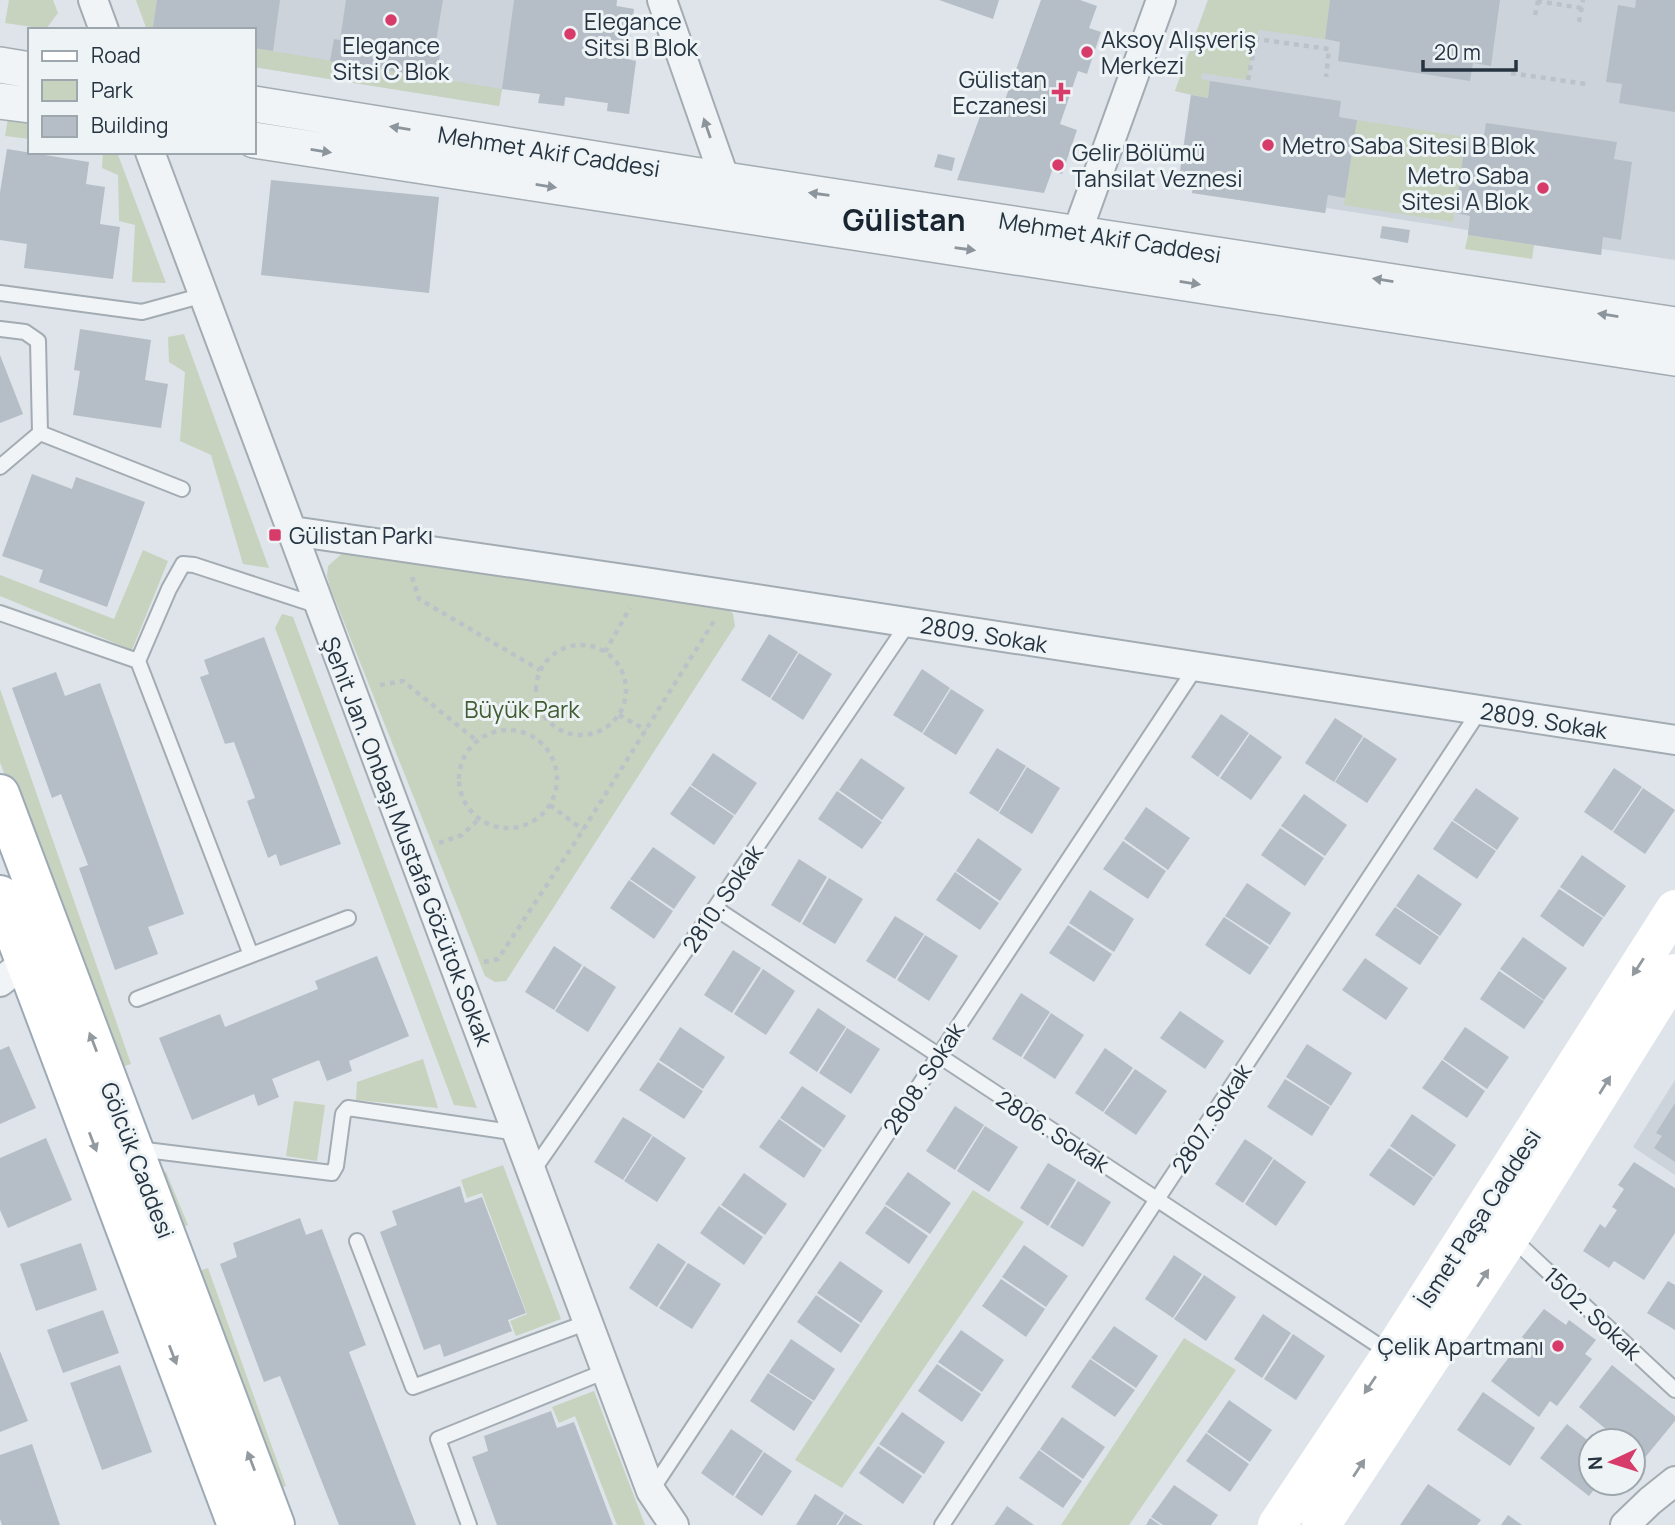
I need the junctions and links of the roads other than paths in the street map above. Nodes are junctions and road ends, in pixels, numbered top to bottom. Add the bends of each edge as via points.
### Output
1 (93, 0) edge
2 (662, 0) edge
3 (1161, 0) edge
4 (103, 28) edge
5 (0, 65) edge
6 (28, 70) edge
7 (0, 101) edge
8 (256, 104) edge
9 (28, 105) edge
10 (256, 140) edge
11 (151, 154) edge
12 (725, 180) junction
13 (737, 216) junction
14 (1071, 248) junction
15 (0, 293) edge
16 (204, 295) junction
17 (1675, 325) edge
18 (0, 329) edge
19 (1675, 358) edge
20 (40, 433) junction
21 (0, 467) edge
22 (182, 489) dead end
23 (292, 531) junction
24 (320, 607) junction
25 (0, 613) edge
26 (909, 622) junction
27 (138, 661) junction
28 (1196, 667) junction
29 (1480, 710) junction
30 (1675, 740) edge
31 (0, 794) edge
32 (0, 895) edge
33 (715, 908) junction
34 (1675, 909) edge
35 (348, 918) dead end
36 (251, 955) junction
37 (13, 972) edge
38 (1675, 973) edge
39 (137, 999) dead end
40 (938, 1055) junction
41 (518, 1133) junction
42 (134, 1149) junction
43 (532, 1172) junction
44 (1157, 1199) junction
45 (1511, 1236) junction
46 (357, 1241) dead end
47 (589, 1322) junction
48 (1391, 1354) junction
49 (606, 1371) junction
50 (1675, 1390) edge
51 (1675, 1481) edge
52 (651, 1491) junction
53 (237, 1525) edge
54 (275, 1525) edge
55 (468, 1525) edge
56 (674, 1525) edge
57 (942, 1525) edge
58 (1277, 1525) edge
59 (1321, 1525) edge
60 (1625, 1525) edge

1 - 4 street
12 -> 2 street
3 - 14 street
5 - 6 street
7 - 9 street
12 -> 8 street, Mehmet Akif Caddesi
10 -> 13 street, Mehmet Akif Caddesi
11 - 16 street, Şehit Jan. Onbaşı Mustafa Gözütok Sokak
12 - 13 street
14 -> 12 street, Mehmet Akif Caddesi
13 -> 14 street, Mehmet Akif Caddesi
17 -> 14 street, Mehmet Akif Caddesi
14 -> 19 street, Mehmet Akif Caddesi
15 - 16 lane via 142,312
16 - 23 street, Şehit Jan. Onbaşı Mustafa Gözütok Sokak
18 - 20 lane via 26,332 38,341
20 - 21 lane
20 - 22 lane
23 - 24 street, Şehit Jan. Onbaşı Mustafa Gözütok Sokak
23 - 26 street, 2809. Sokak
24 - 27 lane via 183,564
24 - 41 street, Şehit Jan. Onbaşı Mustafa Gözütok Sokak
25 - 27 lane
26 - 28 street, 2809. Sokak
26 - 33 lane, 2810. Sokak
27 - 36 lane
28 - 29 street, 2809. Sokak
28 - 40 lane, 2808. Sokak
29 - 30 street, 2809. Sokak
29 - 44 lane, 2807. Sokak
42 -> 31 main road, Gölcük Caddesi
32 - 37 main road, Gölcük Caddesi
33 - 40 lane, 2806. Sokak
33 - 43 lane, 2810. Sokak
34 -> 48 main road, İsmet Paşa Caddesi
35 - 36 lane
36 - 39 lane
37 -> 53 main road, Gölcük Caddesi
45 -> 38 main road, İsmet Paşa Caddesi
40 - 44 lane, 2806. Sokak
40 - 52 lane, 2808. Sokak
41 - 42 lane via 348,1108 332,1173
41 - 43 street, Şehit Jan. Onbaşı Mustafa Gözütok Sokak
54 -> 42 main road, Gölcük Caddesi
43 - 47 street, Şehit Jan. Onbaşı Mustafa Gözütok Sokak
44 - 48 lane, 2806. Sokak
44 - 57 lane, 2807. Sokak
45 - 50 lane, 1502. Sokak
59 -> 45 main road, İsmet Paşa Caddesi
46 - 47 lane via 413,1387
47 - 49 street, Şehit Jan. Onbaşı Mustafa Gözütok Sokak
48 -> 58 main road, İsmet Paşa Caddesi
49 - 52 street, Şehit Jan. Onbaşı Mustafa Gözütok Sokak
49 - 55 lane via 438,1439
51 - 60 street
52 - 56 street, Şehit Jan. Onbaşı Mustafa Gözütok Sokak

